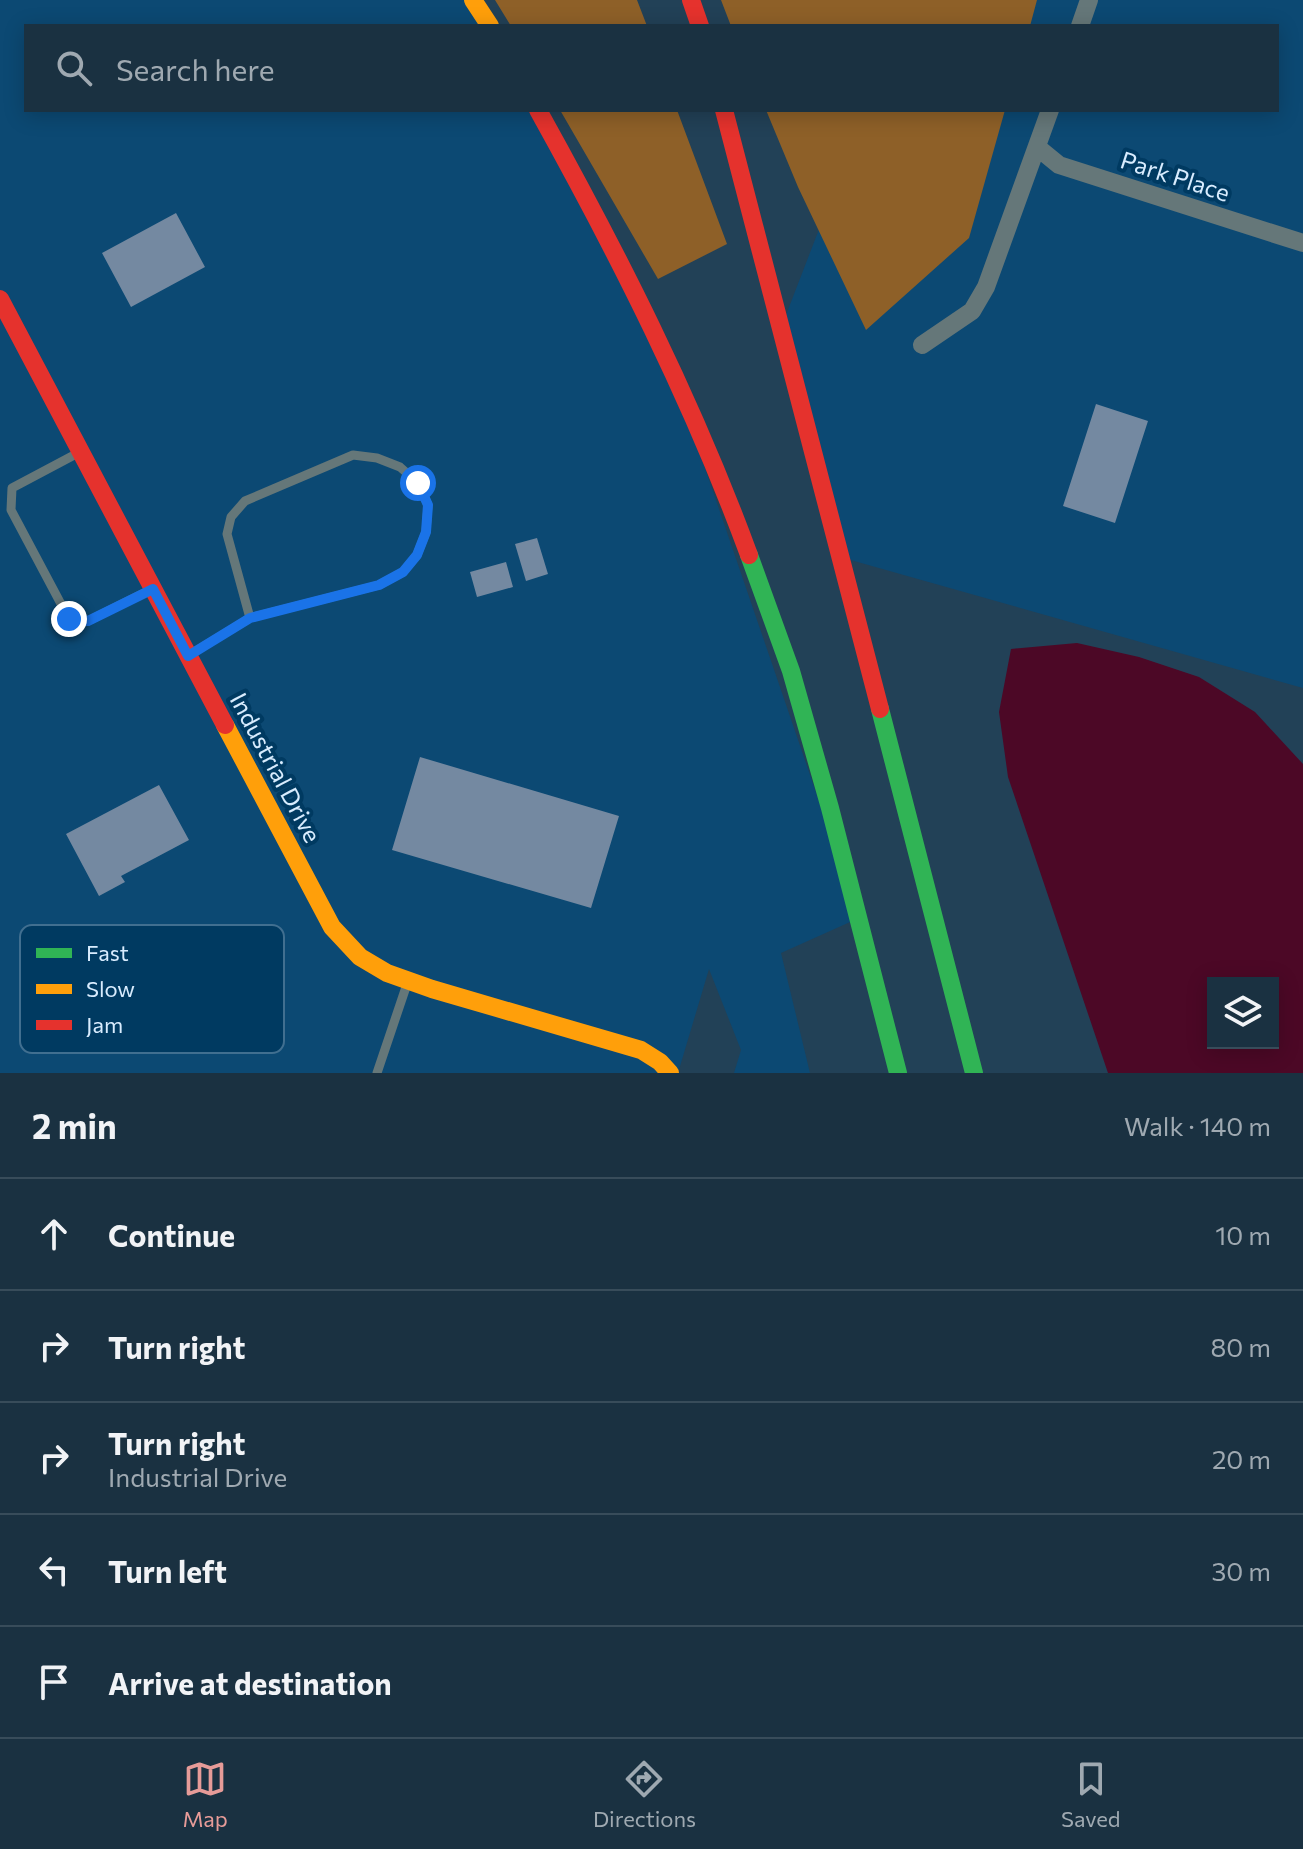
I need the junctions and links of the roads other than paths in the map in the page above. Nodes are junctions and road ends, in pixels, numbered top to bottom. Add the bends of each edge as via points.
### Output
1 (473, 0) edge
2 (691, 0) edge
3 (1089, 0) edge
4 (489, 24) edge
5 (699, 24) edge
6 (1081, 24) edge
7 (539, 112) edge
8 (725, 112) edge
9 (1049, 112) edge
10 (1037, 147) junction
11 (1303, 243) edge
12 (0, 299) edge
13 (922, 345) dead end
14 (81, 452) junction
15 (153, 589) junction
16 (250, 618) junction
17 (188, 656) junction
18 (408, 980) junction
19 (377, 1073) edge
20 (670, 1073) edge
21 (898, 1073) edge
22 (974, 1073) edge

1 - 4 main road
2 - 5 main road
3 - 6 street
7 - 21 main road via 667,357 734,515 795,687
8 - 22 main road
9 - 10 street
10 - 11 street, Park Place via 1059,165
10 - 13 street via 986,287 972,311
12 - 14 main road, Industrial Drive
14 - 15 main road, Industrial Drive
14 - 15 lane via 12,488 11,510 25,537 69,619 88,621
15 - 17 main road, Industrial Drive
16 - 16 lane via 379,585 403,572 426,532 428,505 418,483 400,467 353,455 245,501 231,517 227,534
16 - 17 lane
17 - 18 main road, Industrial Drive via 332,927 360,957
18 - 19 lane
18 - 20 main road, Industrial Drive via 641,1050

